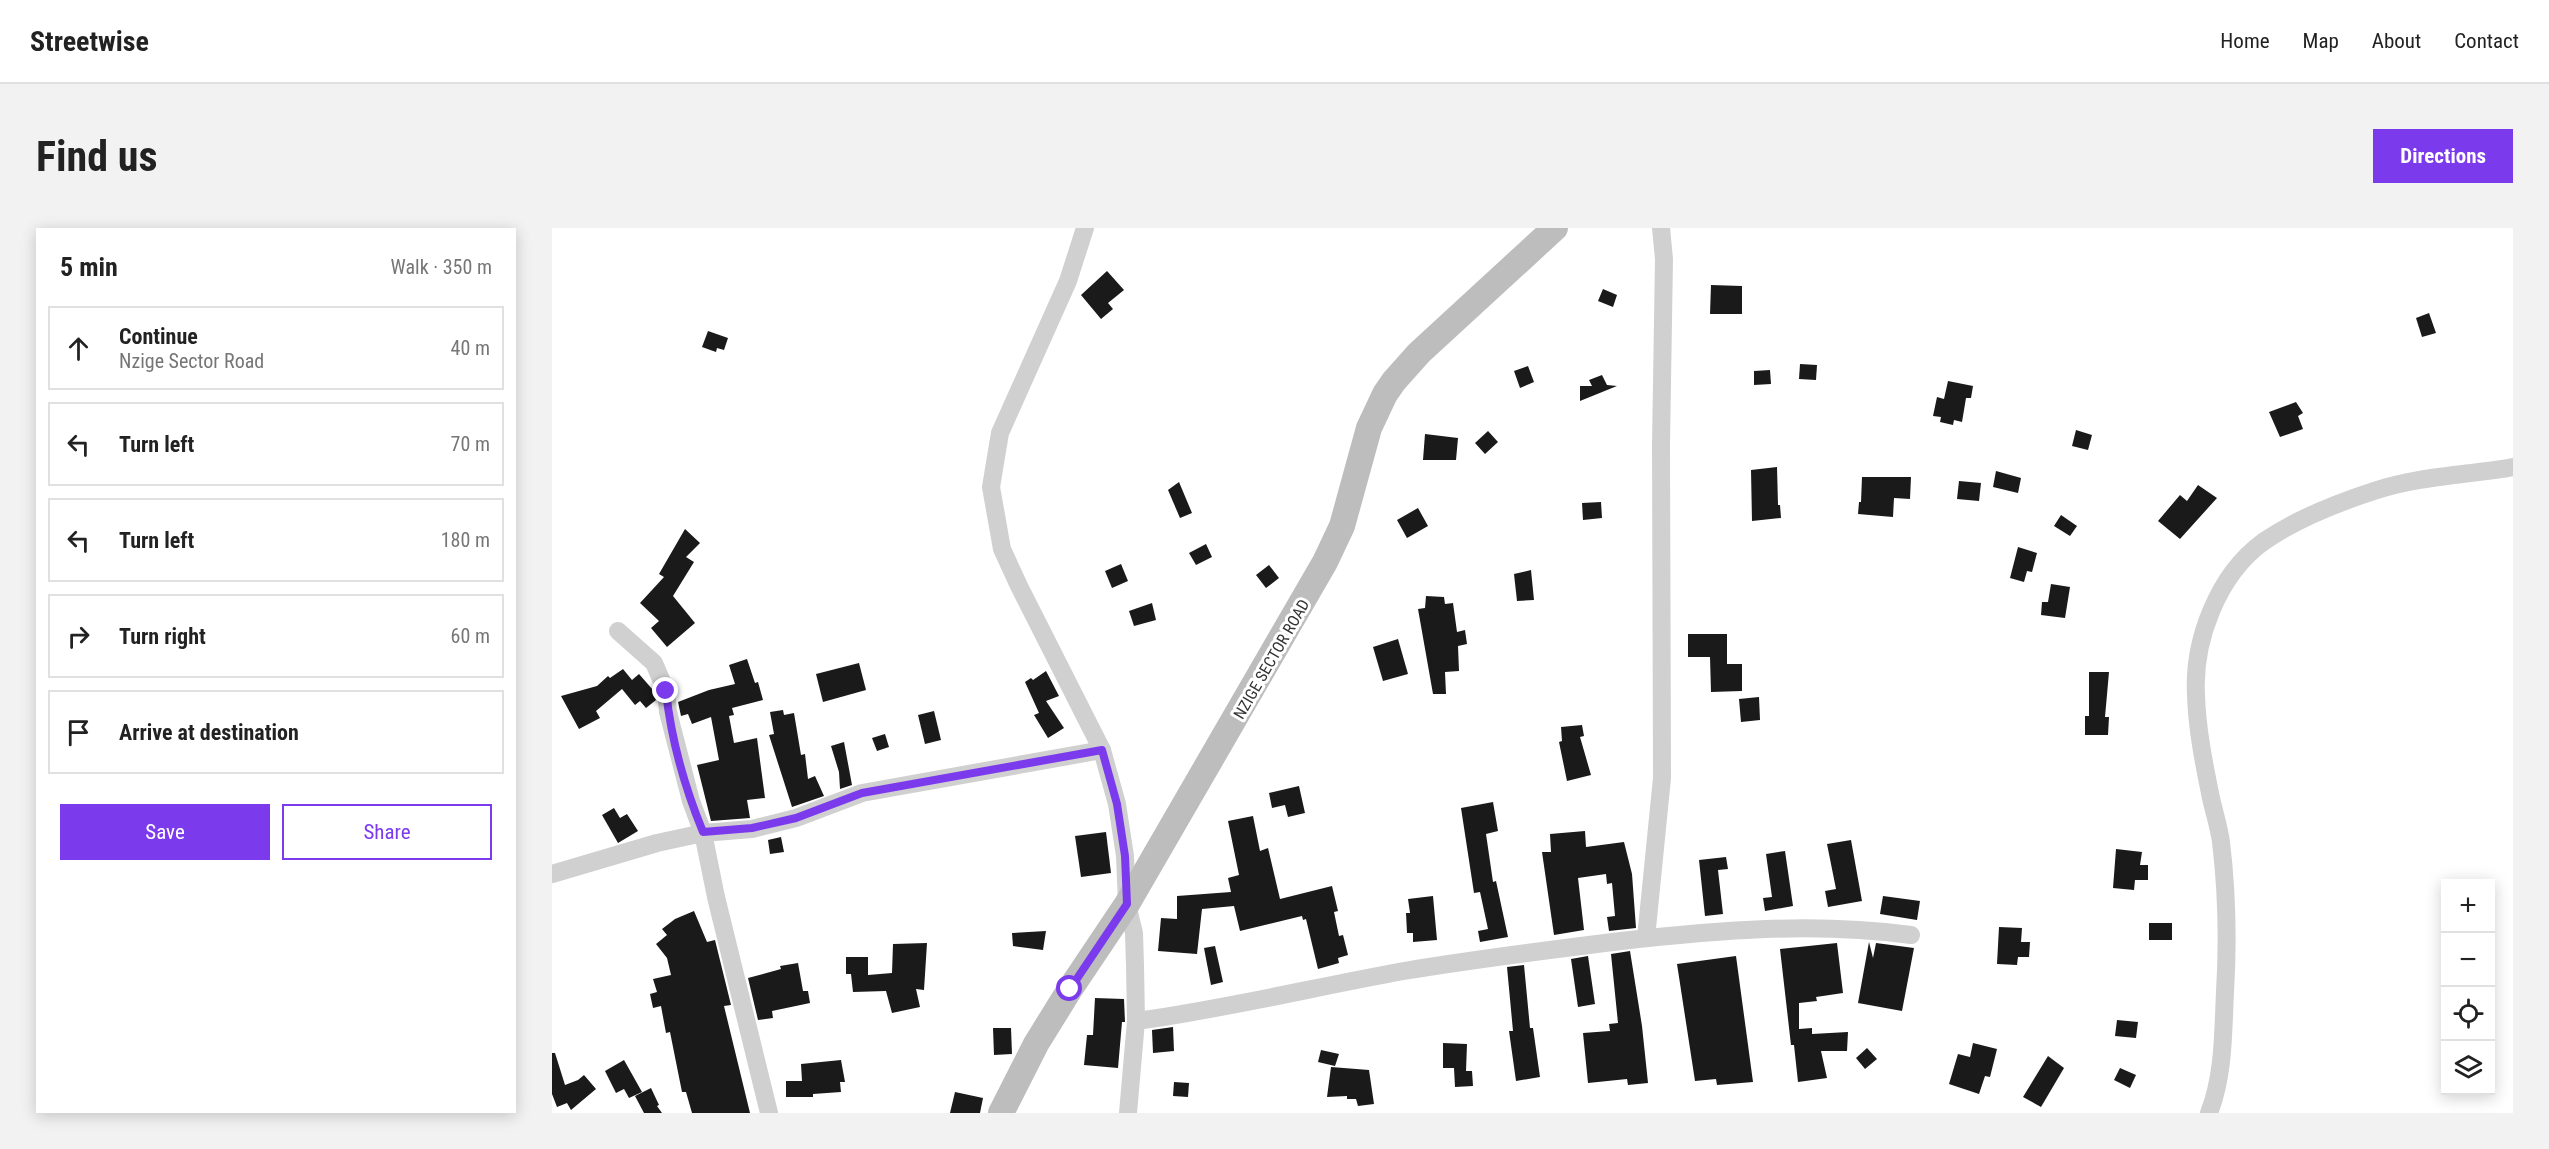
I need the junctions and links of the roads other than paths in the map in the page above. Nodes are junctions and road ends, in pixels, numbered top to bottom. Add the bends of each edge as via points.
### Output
1 (1085, 228) edge
2 (1556, 228) edge
3 (1661, 228) edge
4 (2513, 467) edge
5 (618, 631) dead end
6 (1102, 750) junction
7 (703, 832) junction
8 (552, 874) edge
9 (1127, 904) junction
10 (1911, 935) dead end
11 (1646, 938) junction
12 (1136, 1021) junction
13 (769, 1113) edge
14 (1001, 1113) edge
15 (1128, 1113) edge
16 (2209, 1113) edge

1 - 6 street via 1068,281 1000,433 991,487 998,535 1010,568
2 - 9 main road, NZIGE SECTOR ROAD via 1419,353 1385,394 1369,428 1342,526 1325,562
3 - 11 street via 1662,778
4 - 16 street via 2376,490 2294,524 2262,543 2234,572 2213,606 2204,629 2196,684 2205,765 2221,840 2227,931 2220,1072
5 - 7 street via 660,672 691,801
6 - 7 street via 862,793 796,818 752,828
6 - 9 street via 1117,804
7 - 8 street
7 - 13 street
9 - 12 street via 1134,933
9 - 14 main road, NZIGE SECTOR ROAD via 1042,1035
10 - 11 street via 1818,927
11 - 12 street via 1467,961
12 - 15 street

